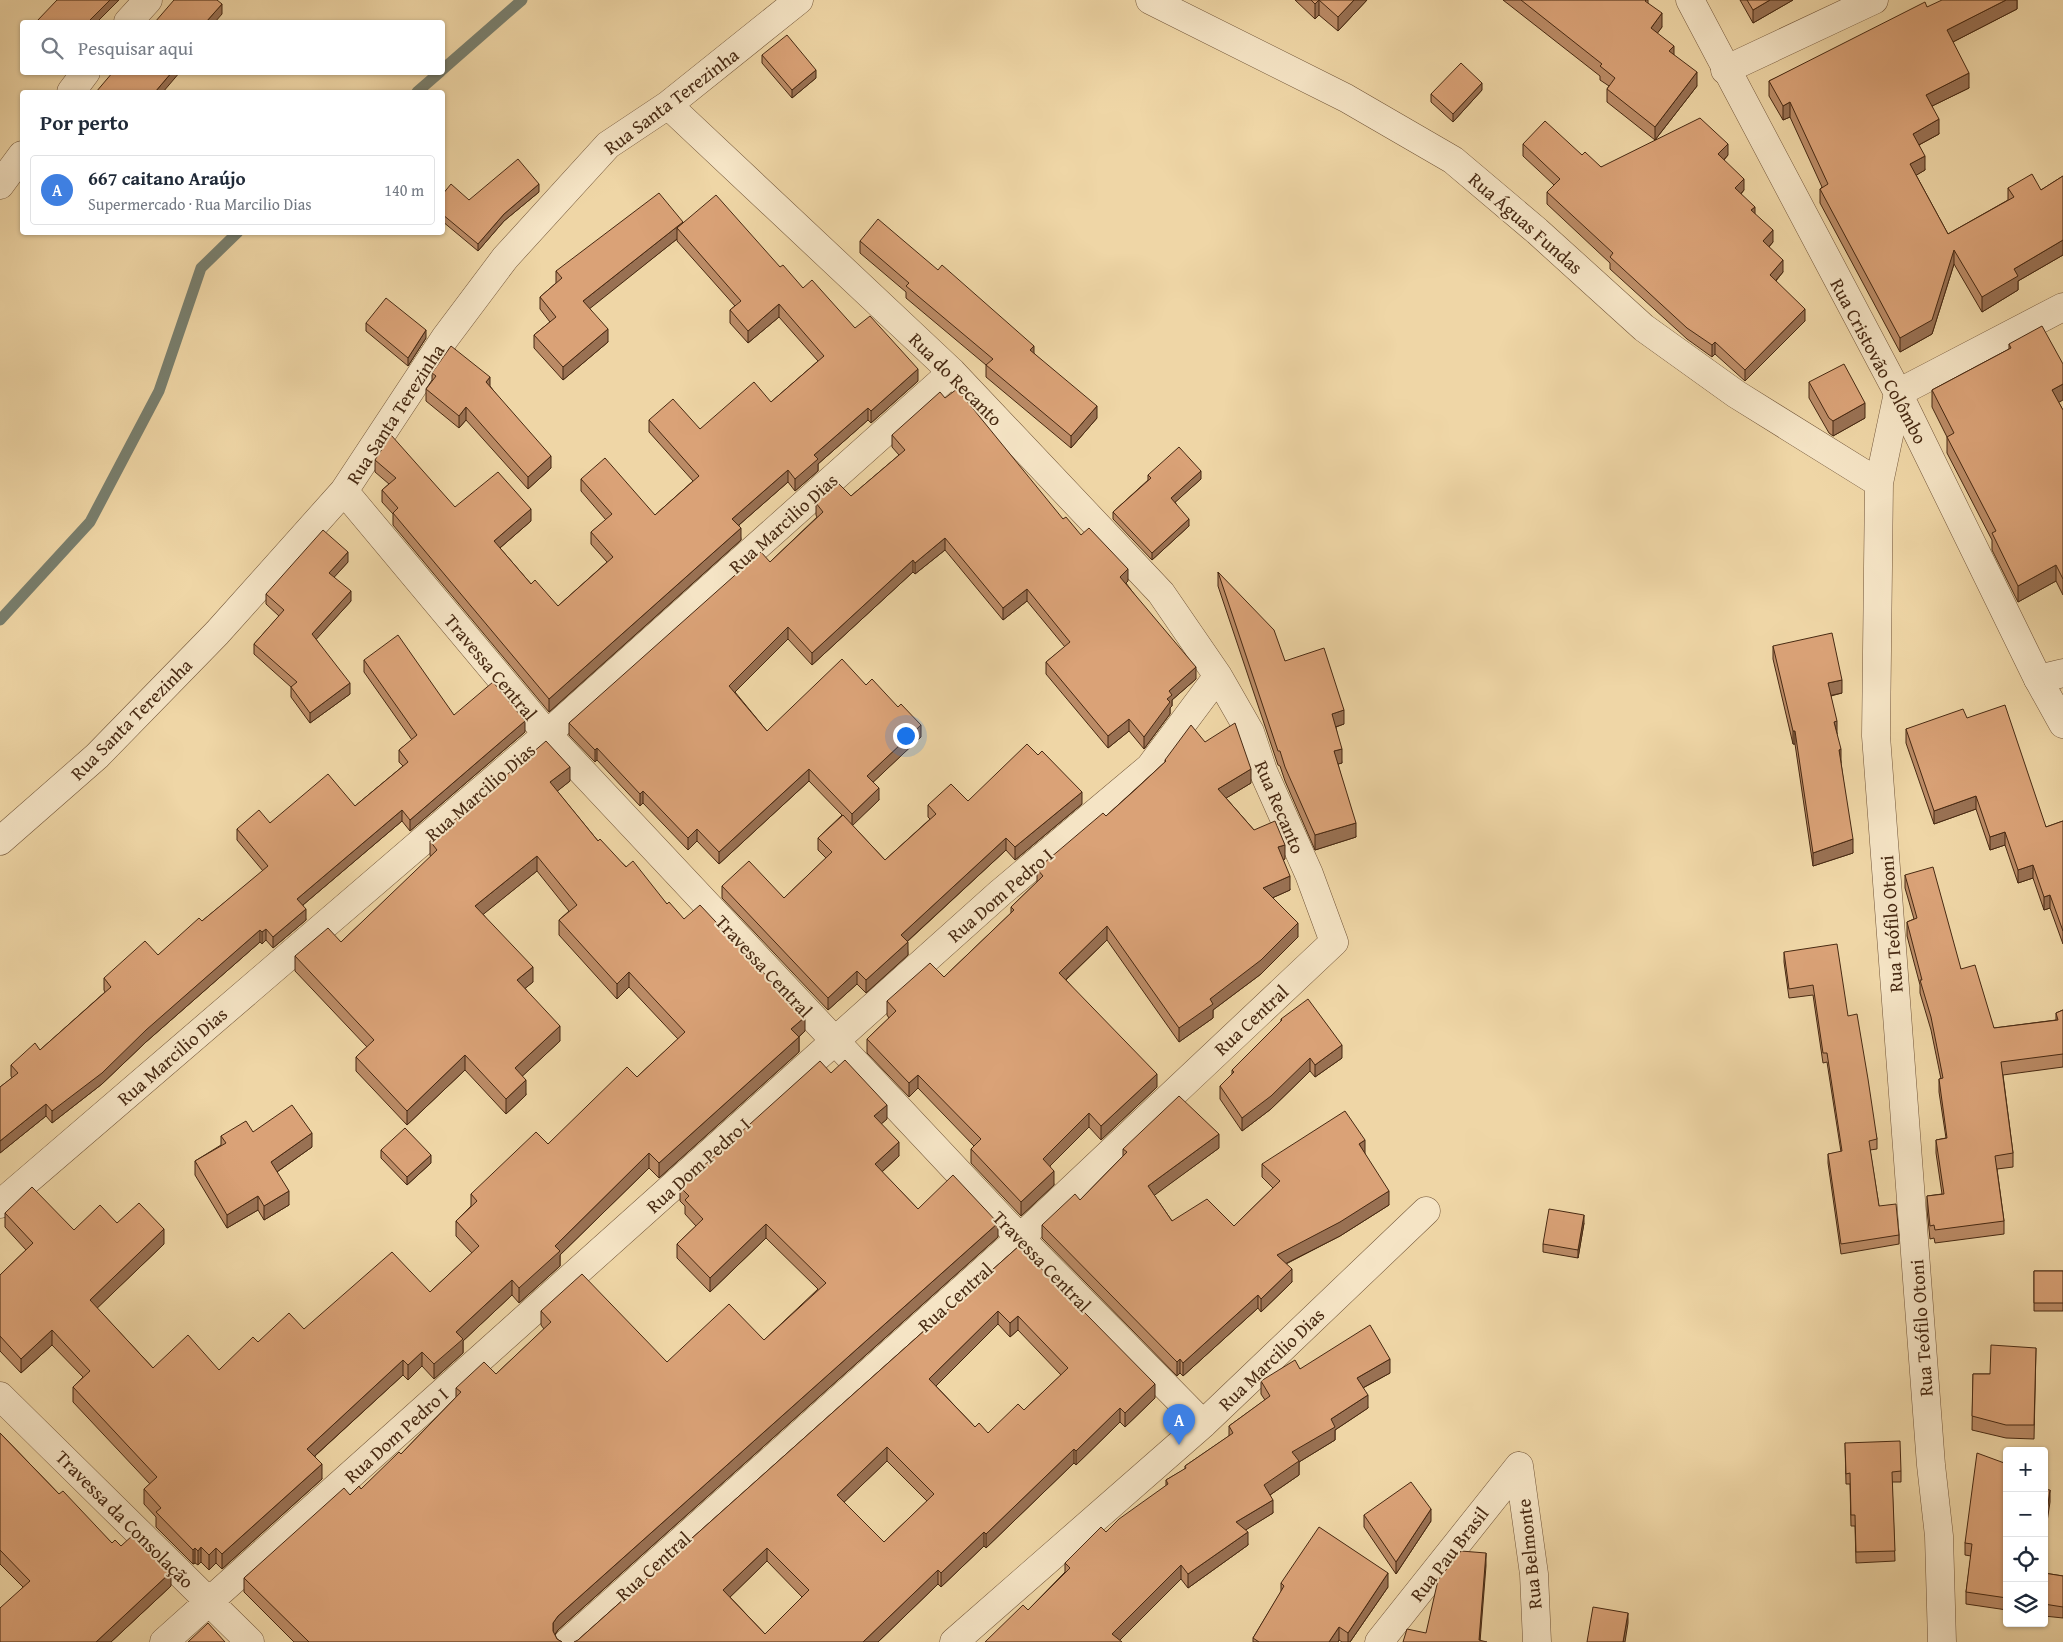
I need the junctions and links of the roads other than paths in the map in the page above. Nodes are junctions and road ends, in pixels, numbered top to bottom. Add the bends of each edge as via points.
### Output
1 (148, 0) edge
2 (800, 0) edge
3 (1150, 0) edge
4 (1690, 0) edge
5 (1874, 0) edge
6 (130, 20) edge
7 (1725, 70) junction
8 (84, 75) edge
9 (72, 90) edge
10 (668, 105) junction
11 (20, 158) edge
12 (0, 185) edge
13 (2063, 307) edge
14 (952, 372) junction
15 (1898, 394) junction
16 (1879, 483) junction
17 (344, 491) junction
18 (1218, 676) junction
19 (2050, 676) edge
20 (2063, 724) edge
21 (547, 734) junction
22 (0, 841) edge
23 (1334, 942) joint
24 (835, 1042) junction
25 (0, 1204) edge
26 (1426, 1211) dead end
27 (1020, 1238) junction
28 (0, 1396) edge
29 (1203, 1424) junction
30 (1519, 1466) joint
31 (209, 1603) junction
32 (164, 1642) edge
33 (250, 1642) edge
34 (568, 1642) edge
35 (954, 1642) edge
36 (1380, 1642) edge
37 (1537, 1642) edge
38 (1942, 1642) edge

1 - 6 street
2 - 10 street, Rua Santa Terezinha
3 - 16 street, Rua Águas Fundas via 1346,98 1453,160 1644,328 1736,394
4 - 7 street, Rua Cristovão Colômbo
5 - 7 street
7 - 15 street, Rua Cristovão Colômbo
8 - 9 street
10 - 14 street, Rua do Recanto
10 - 17 street, Rua Santa Terezinha via 608,145 505,258 445,338
11 - 12 street
13 - 15 street
14 - 18 street, Rua do Recanto via 1161,593
14 - 21 street, Rua Marcilio Dias
15 - 16 street, Rua Teófilo Otoni
15 - 19 street, Rua Cristovão Colômbo
16 - 38 street, Rua Teófilo Otoni via 1876,736 1939,1536
17 - 21 street, Travessa Central
17 - 22 street, Rua Santa Terezinha via 217,633 97,756
18 - 23 street, Rua Recanto via 1250,732 1262,771 1309,874
18 - 24 street, Rua Dom Pedro I via 1150,767 1000,893
19 - 20 street, Rua Cristovão Colômbo
21 - 24 street, Travessa Central
21 - 25 street, Rua Marcilio Dias
23 - 27 street, Rua Central
24 - 27 street, Travessa Central
24 - 31 street, Rua Dom Pedro I
26 - 29 street, Rua Marcilio Dias
27 - 29 street, Travessa Central
27 - 34 street, Rua Central
28 - 31 street, Travessa da Consolação
29 - 35 street, Rua Marcilio Dias
30 - 36 street, Rua Pau Brasil
30 - 37 street, Rua Belmonte via 1534,1574
31 - 32 street, Rua Dom Pedro I
31 - 33 street, Travessa da Consolação

